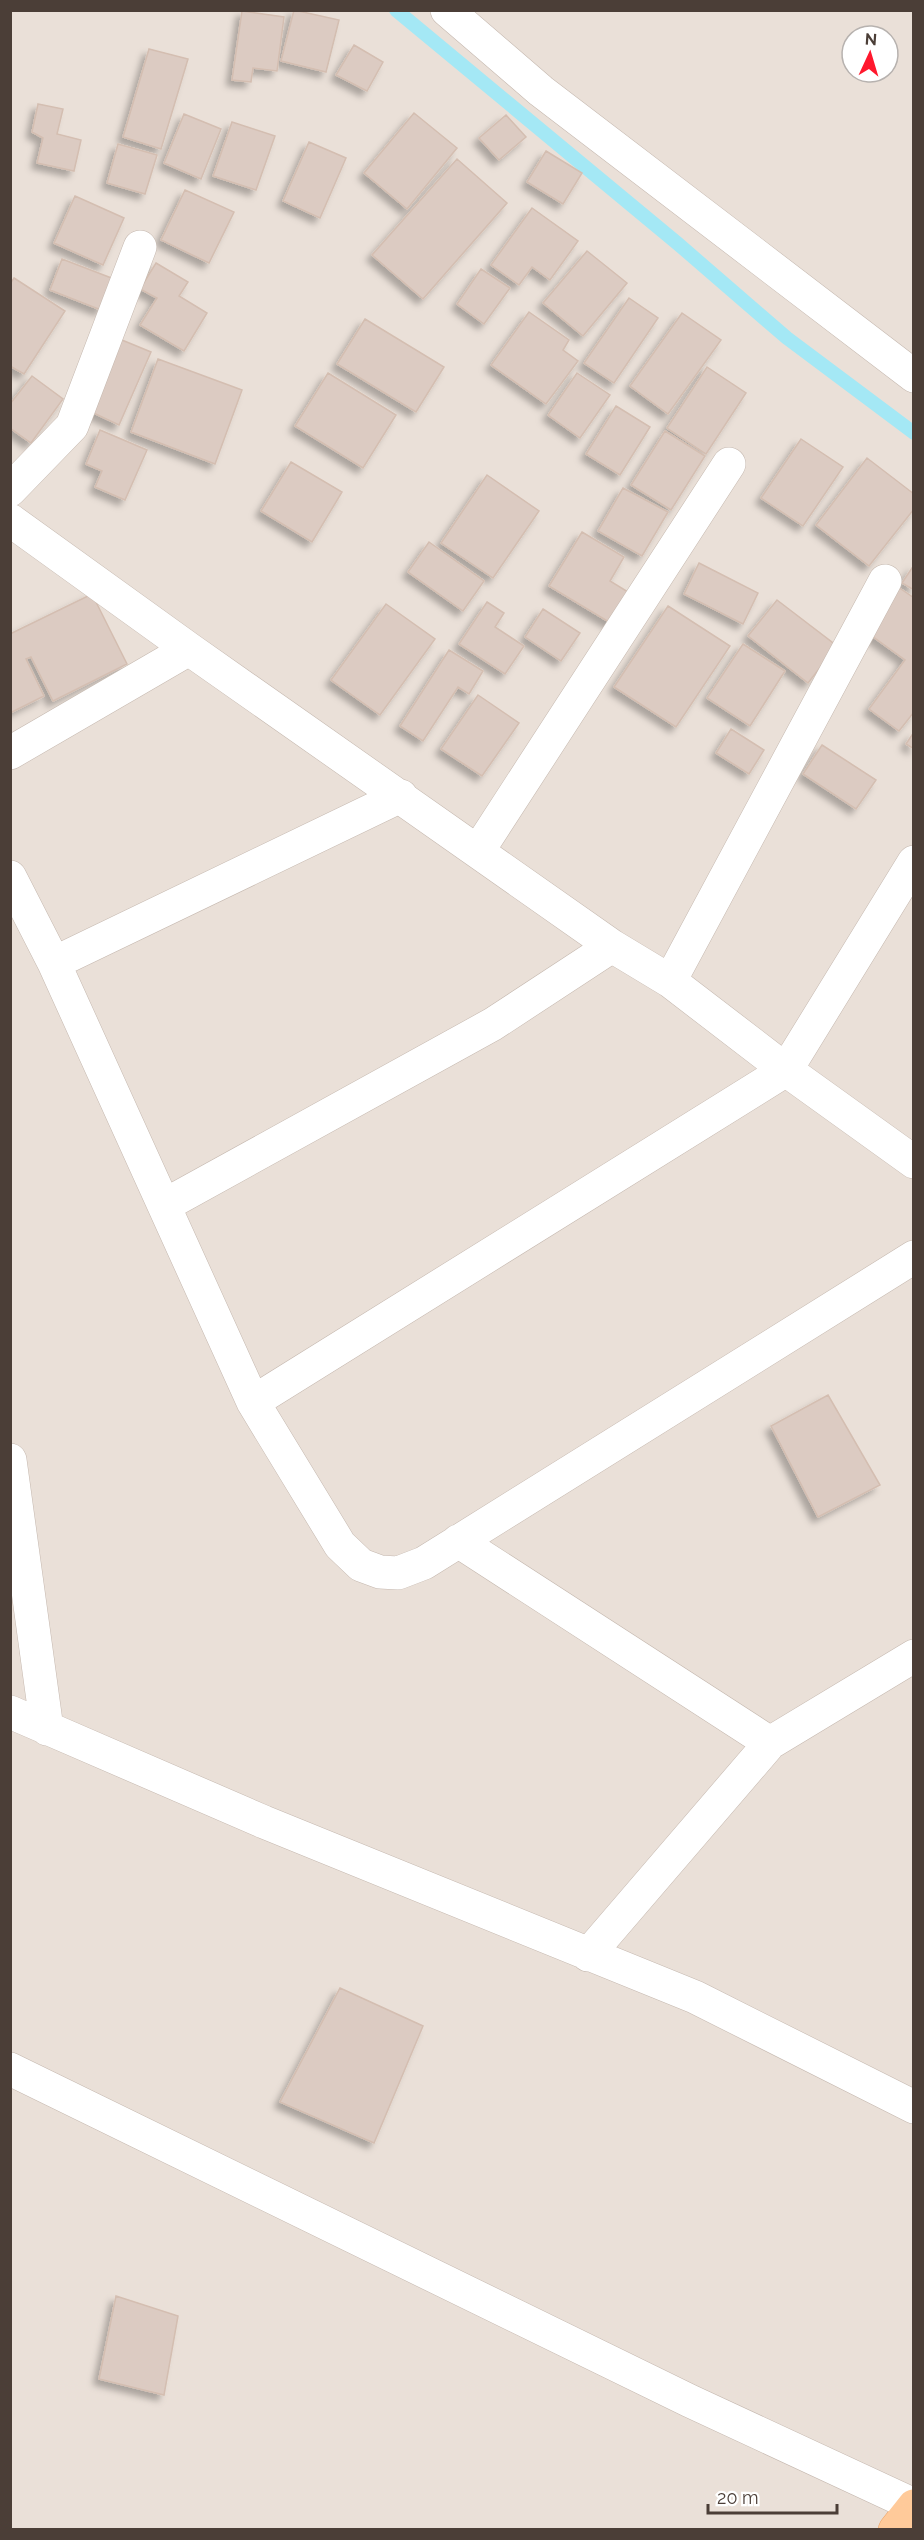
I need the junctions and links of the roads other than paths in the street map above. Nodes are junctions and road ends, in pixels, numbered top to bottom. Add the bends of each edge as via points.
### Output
1 (447, 10) edge
2 (140, 246) dead end
3 (914, 376) edge
4 (729, 464) dead end
5 (10, 490) edge
6 (10, 520) edge
7 (885, 581) dead end
8 (189, 649) junction
9 (10, 753) edge
10 (401, 796) junction
11 (478, 851) junction
12 (914, 862) edge
13 (10, 877) edge
14 (612, 946) junction
15 (54, 963) junction
16 (670, 981) junction
17 (786, 1070) junction
18 (914, 1162) edge
19 (165, 1205) junction
20 (914, 1257) edge
21 (253, 1402) junction
22 (10, 1460) edge
23 (458, 1541) junction
24 (914, 1656) edge
25 (10, 1712) edge
26 (47, 1729) junction
27 (770, 1743) junction
28 (588, 1955) junction
29 (10, 2069) edge
30 (914, 2107) edge
31 (914, 2505) edge
32 (895, 2529) edge

1 - 3 street via 541,91
2 - 5 street via 72,426
4 - 11 street
6 - 8 street
7 - 16 street
8 - 9 street
8 - 10 street
10 - 11 street
10 - 15 street
11 - 14 street
12 - 17 street
13 - 15 street
14 - 16 street
14 - 19 street via 493,1024
15 - 19 street
16 - 17 street
17 - 18 street
17 - 21 street
19 - 21 street
20 - 23 street
21 - 23 street via 340,1545 361,1565 398,1573 424,1563
22 - 26 street
23 - 27 street
24 - 27 street
25 - 26 street
26 - 28 street
27 - 28 street
28 - 30 street via 695,1997
29 - 31 street via 690,2401
31 - 32 main road

